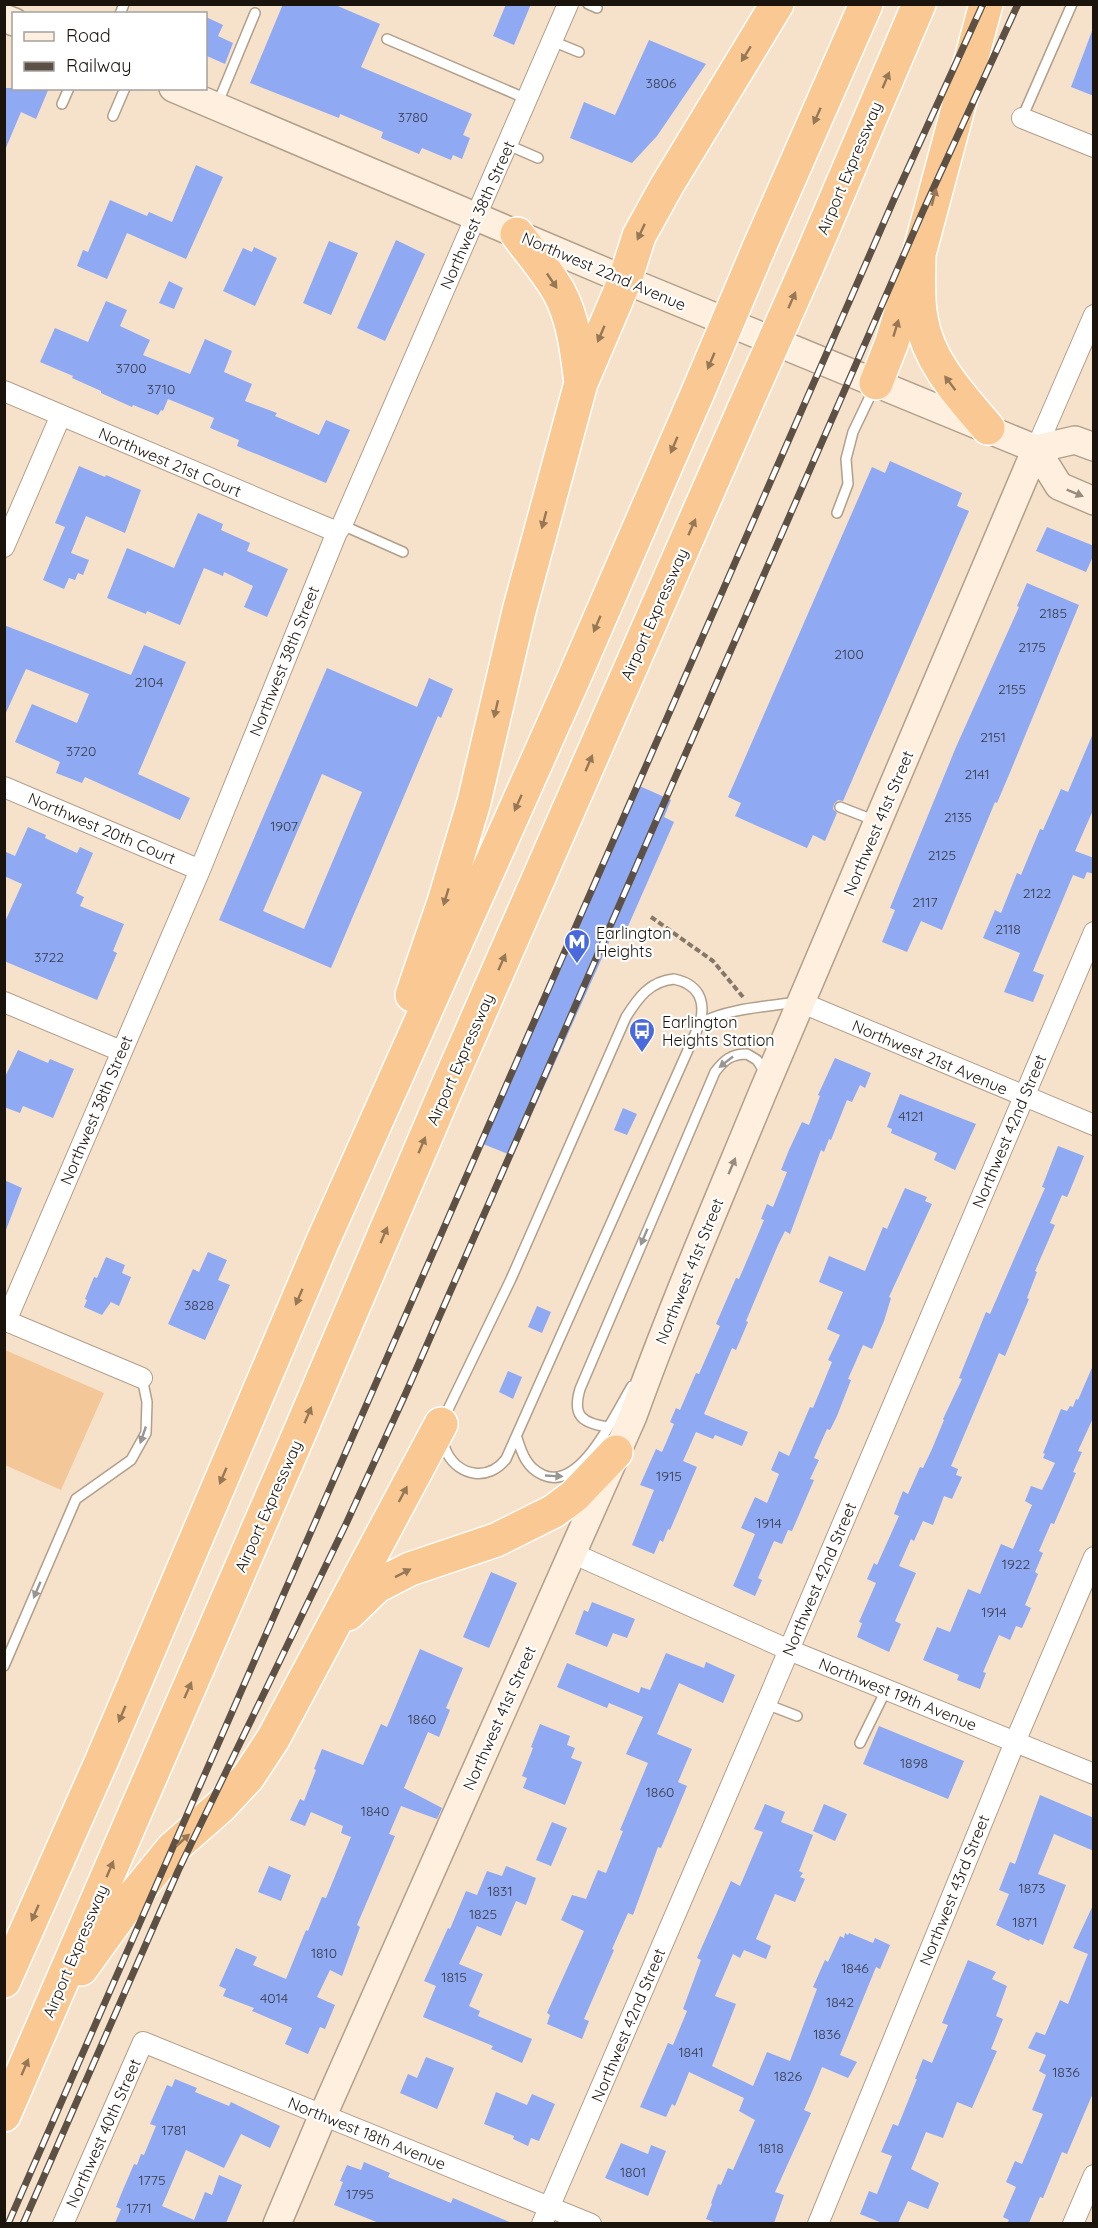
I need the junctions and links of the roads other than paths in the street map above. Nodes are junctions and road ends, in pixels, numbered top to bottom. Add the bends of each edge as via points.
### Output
1 (568, 4) edge
2 (777, 4) edge
3 (866, 4) edge
4 (919, 4) edge
5 (986, 4) edge
6 (1072, 4) edge
7 (255, 13) dead end
8 (387, 39) dead end
9 (552, 41) junction
10 (579, 52) dead end
11 (68, 90) edge
12 (124, 90) edge
13 (178, 90) edge
14 (527, 99) junction
15 (62, 104) dead end
16 (216, 106) junction
17 (113, 116) dead end
18 (1022, 118) joint
19 (508, 145) junction
20 (1094, 147) edge
21 (538, 158) dead end
22 (476, 216) junction
23 (517, 234) junction
24 (919, 254) junction
25 (624, 280) junction
26 (1094, 315) edge
27 (581, 383) junction
28 (876, 383) junction
29 (4, 391) edge
30 (61, 416) junction
31 (988, 428) junction
32 (1094, 447) edge
33 (1036, 449) junction
34 (1094, 501) edge
35 (837, 513) dead end
36 (339, 528) junction
37 (4, 547) edge
38 (403, 552) dead end
39 (4, 787) edge
40 (840, 807) dead end
41 (878, 822) junction
42 (200, 870) junction
43 (1094, 933) edge
44 (4, 1002) edge
45 (800, 1002) junction
46 (700, 1023) junction
47 (121, 1051) junction
48 (768, 1080) junction
49 (1024, 1096) junction
50 (1094, 1125) edge
51 (322, 1243) junction
52 (5, 1321) edge
53 (142, 1378) joint
54 (441, 1424) junction
55 (517, 1438) junction
56 (612, 1439) junction
57 (572, 1553) junction
58 (1094, 1557) edge
59 (789, 1650) junction
60 (316, 1656) junction
61 (4, 1666) edge
62 (886, 1690) junction
63 (766, 1704) junction
64 (797, 1716) dead end
65 (1015, 1742) junction
66 (860, 1743) dead end
67 (1094, 1774) edge
68 (4, 1981) edge
69 (45, 2019) junction
70 (142, 2042) joint
71 (4, 2115) edge
72 (323, 2115) junction
73 (1094, 2175) edge
74 (546, 2215) edge
75 (63, 2223) edge
76 (277, 2223) edge
77 (591, 2223) edge
78 (818, 2223) edge
79 (1073, 2223) edge

1 - 9 street, Northwest 38th Street
2 -> 25 highway via 657,202 639,236
3 -> 51 highway, bridge via 573,680
69 -> 4 highway, Airport Expressway, bridge
24 -> 5 highway
6 - 18 lane
7 - 16 lane
8 - 14 lane
9 - 10 lane
9 - 14 street, Northwest 38th Street
11 - 15 lane
12 - 17 lane
13 - 16 main road, Northwest 22nd Avenue
14 - 19 street, Northwest 38th Street
16 - 22 main road, Northwest 22nd Avenue
18 - 20 street
19 - 21 lane
19 - 22 street, Northwest 38th Street
22 - 23 main road, Northwest 22nd Avenue
22 - 36 street, Northwest 38th Street
23 - 25 main road, Northwest 22nd Avenue
23 -> 27 highway via 552,281 568,312
28 -> 24 highway
31 -> 24 highway via 947,380 928,342 921,319
25 -> 27 highway
25 - 28 main road, Northwest 22nd Avenue
26 - 33 street, Northwest 41st Street
27 -> 51 highway via 519,611 474,802 444,902
28 - 31 main road, Northwest 22nd Avenue
28 - 35 lane via 853,432 846,459 848,484
29 - 30 street, Northwest 21st Court
30 - 36 street, Northwest 21st Court
30 - 37 street
31 - 33 main road, Northwest 22nd Avenue
32 - 33 main road via 1075,440
33 -> 34 main road via 1059,486
33 - 41 main road, Northwest 41st Street
36 - 38 lane
36 - 42 street, Northwest 38th Street
39 - 42 street, Northwest 20th Court
40 - 41 lane
41 - 45 main road, Northwest 41st Street
42 - 47 street, Northwest 38th Street
43 - 49 street, Northwest 42nd Street
44 - 47 street
45 - 46 lane via 717,1015
45 - 48 main road, Northwest 41st Street
45 - 49 street, Northwest 21st Avenue
46 - 54 lane via 703,1011 699,993 683,981 664,980 651,986 634,1003 511,1279
46 - 55 lane
47 - 52 street, Northwest 38th Street
56 -> 48 main road, Northwest 41st Street via 633,1416 661,1336
48 -> 56 lane via 757,1060 747,1054 730,1056 715,1072 580,1389 577,1409 581,1417
49 - 50 street, Northwest 21st Avenue
49 - 59 street, Northwest 42nd Street
51 -> 68 highway
52 - 53 street
53 -> 61 lane via 147,1402 146,1433 131,1460 76,1499
54 - 55 lane via 447,1454 455,1464 473,1473 492,1472 500,1467
60 -> 54 highway
55 -> 56 lane via 526,1462 535,1471 555,1478 565,1476 598,1444
56 - 57 main road, Northwest 41st Street
60 -> 56 highway via 347,1615 377,1586 410,1569 496,1540 554,1512 574,1496
57 - 59 street, Northwest 19th Avenue
57 - 72 main road, Northwest 41st Street
58 - 65 street, Northwest 43rd Street
59 - 62 street, Northwest 19th Avenue
59 - 63 street, Northwest 42nd Street
69 -> 60 highway via 172,1849 248,1777 273,1739
62 - 65 street, Northwest 19th Avenue
62 - 66 lane
63 - 64 lane
63 - 74 street, Northwest 42nd Street
65 - 67 street, Northwest 19th Avenue
65 - 78 street, Northwest 43rd Street
71 -> 69 highway, Airport Expressway
70 - 72 street, Northwest 18th Avenue
70 - 75 street, Northwest 40th Street
72 - 74 street, Northwest 18th Avenue
72 - 76 main road, Northwest 41st Street
73 - 79 street
74 - 77 street, Northwest 18th Avenue

